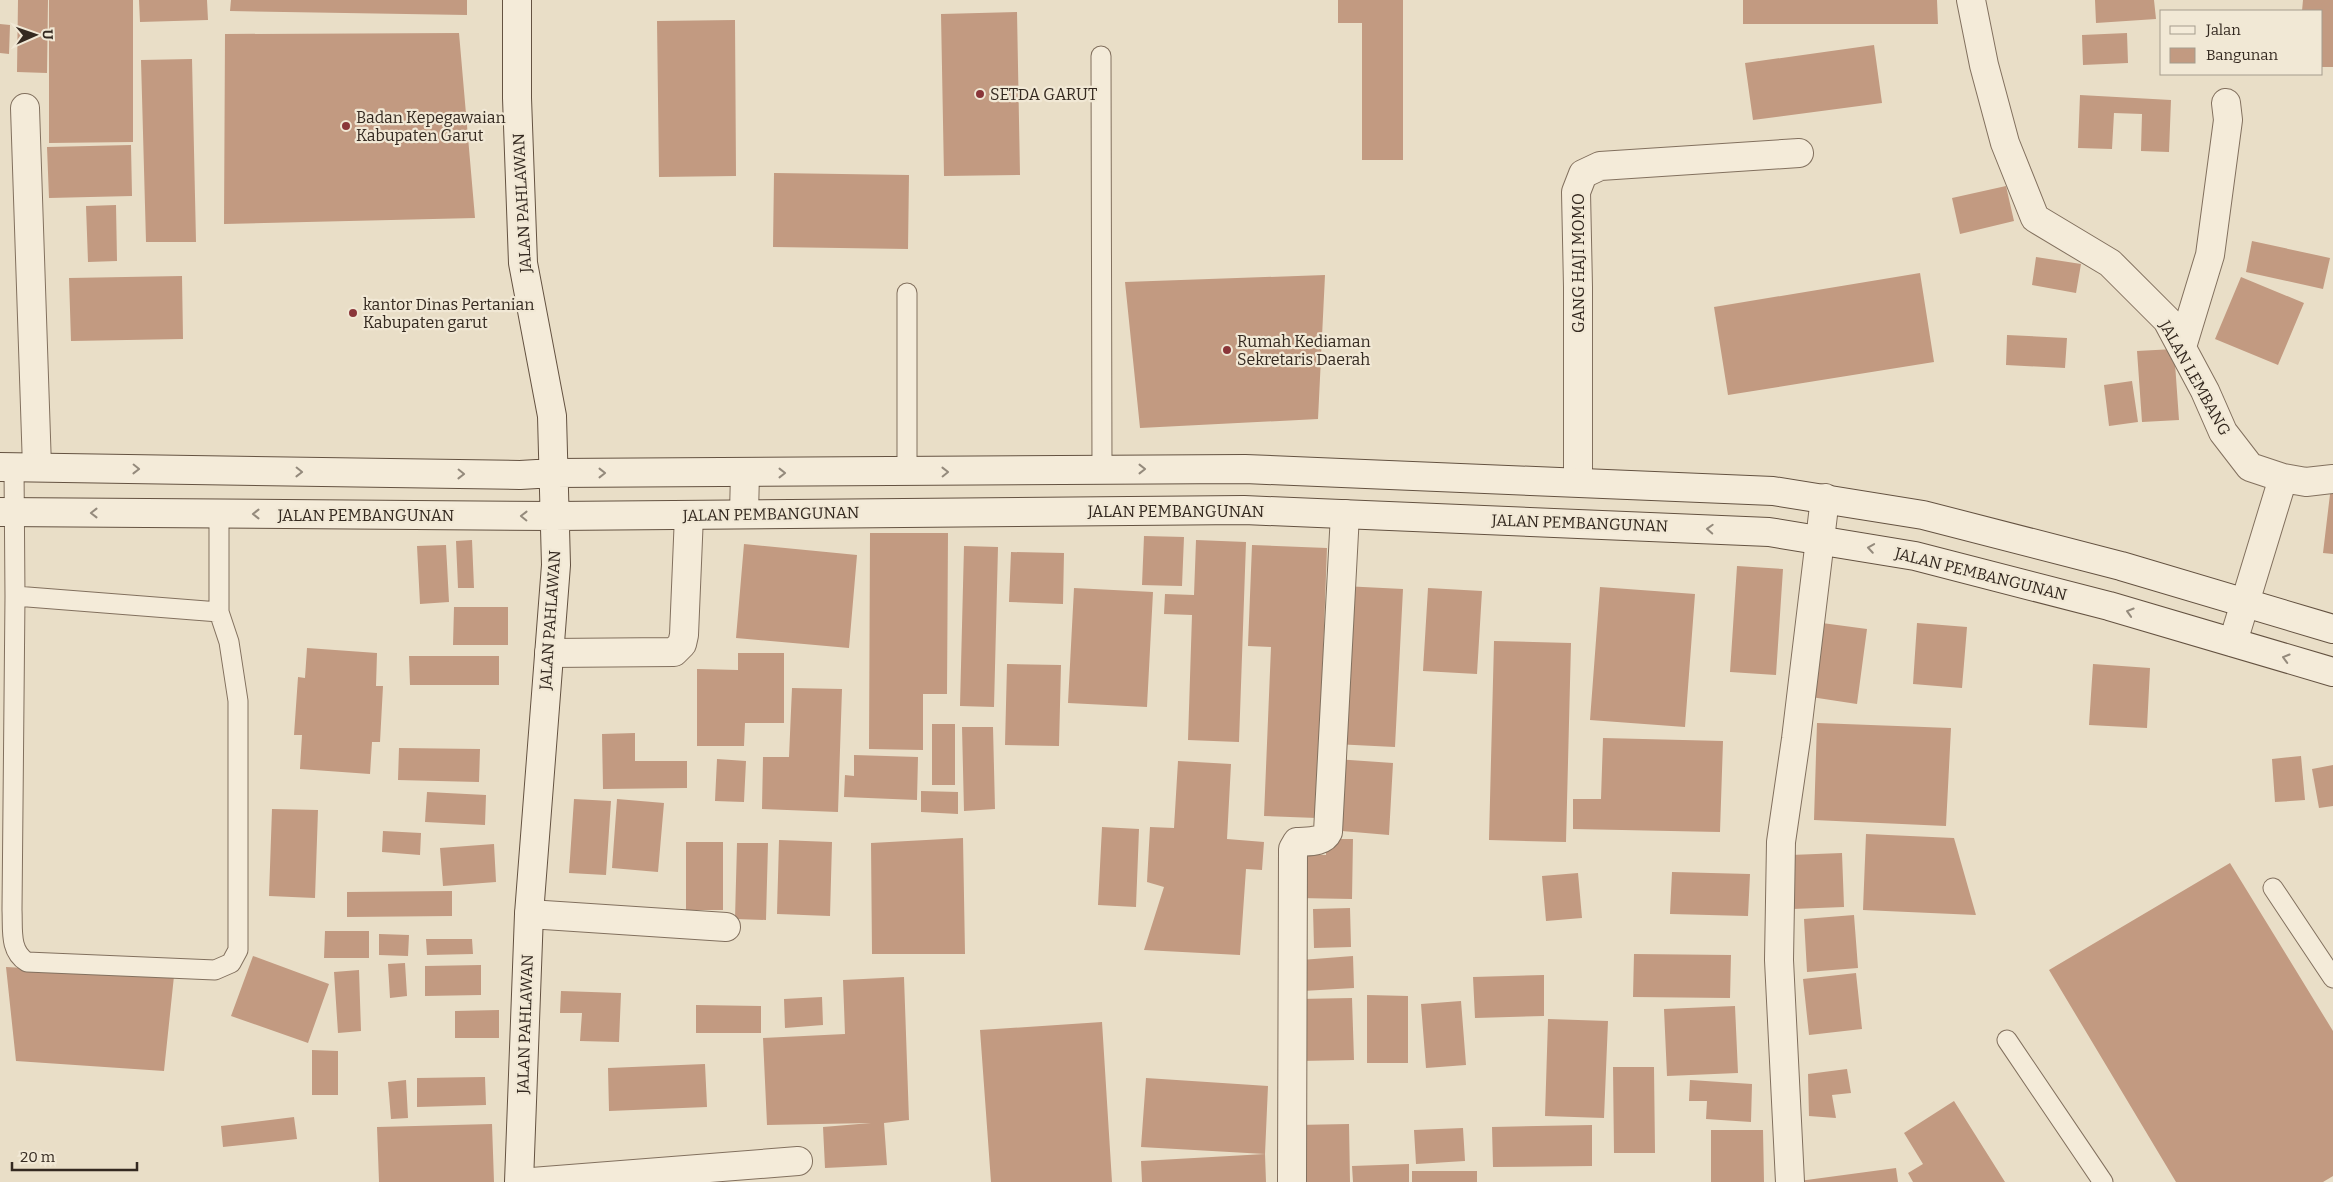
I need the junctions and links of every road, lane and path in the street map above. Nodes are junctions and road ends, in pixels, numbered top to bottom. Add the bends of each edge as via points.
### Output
1 (517, 0) edge
2 (1971, 0) edge
3 (1100, 56) dead end
4 (2226, 103) dead end
5 (25, 108) dead end
6 (1799, 154) dead end
7 (907, 293) dead end
8 (2182, 347) junction
9 (17, 467) edge
10 (1102, 469) junction
11 (1051, 471) junction
12 (1296, 471) junction
13 (907, 472) junction
14 (554, 473) junction
15 (744, 473) junction
16 (2283, 478) junction
17 (2333, 479) edge
18 (1578, 481) junction
19 (1825, 498) junction
20 (8, 512) edge
21 (908, 512) junction
22 (1053, 512) junction
23 (1296, 512) junction
24 (219, 514) junction
25 (689, 514) junction
26 (744, 514) junction
27 (1345, 514) junction
28 (554, 516) junction
29 (1821, 540) junction
30 (14, 596) junction
31 (2245, 603) junction
32 (219, 612) junction
33 (2333, 629) edge
34 (2233, 642) junction
35 (549, 653) junction
36 (2333, 672) edge
37 (2273, 888) dead end
38 (529, 914) junction
39 (726, 927) dead end
40 (2333, 978) edge
41 (2007, 1040) dead end
42 (798, 1161) dead end
43 (519, 1182) edge
44 (532, 1182) edge
45 (1292, 1182) edge
46 (1790, 1182) edge
47 (2103, 1182) edge

1 - 14 main road, JALAN PAHLAWAN via 523,263 552,416
2 - 8 main road, JALAN LEMBANG via 2005,143 2035,218 2110,262 2167,320
3 - 10 lane
4 - 8 main road via 2228,120 2210,255
5 - 9 main road
6 - 18 main road, GANG HAJI MOMO via 1600,166 1583,174 1576,192
7 - 13 lane
8 - 16 main road, JALAN LEMBANG via 2223,432 2250,467
9 -> 14 main road
9 - 20 lane
10 - 11 main road
10 -> 12 main road
13 -> 11 main road
11 - 22 main road
12 - 18 main road
12 - 23 main road
15 -> 13 main road
13 - 21 main road
14 -> 15 main road
14 - 28 main road, JALAN PAHLAWAN
15 - 26 main road
16 - 17 main road, JALAN LEMBANG via 2306,482
16 - 31 main road
18 - 19 main road via 1773,490
19 - 29 main road
19 - 31 main road via 1923,515 2120,566
24 -> 20 main road, JALAN PEMBANGUNAN
20 - 30 lane
21 - 22 main road, JALAN PEMBANGUNAN
21 - 26 main road, JALAN PEMBANGUNAN
22 - 23 main road, JALAN PEMBANGUNAN
23 - 27 main road, JALAN PEMBANGUNAN
28 -> 24 main road, JALAN PEMBANGUNAN
24 - 32 lane
25 - 26 main road, JALAN PEMBANGUNAN
25 - 28 main road, JALAN PEMBANGUNAN
25 - 35 main road via 684,635 682,644 674,652
29 -> 27 main road, JALAN PEMBANGUNAN via 1769,532
27 - 45 main road via 1328,832 1321,840 1297,842 1293,849
28 - 35 main road, JALAN PAHLAWAN via 556,565
34 -> 29 main road, JALAN PEMBANGUNAN via 1915,556
29 - 46 main road via 1781,842 1779,960
30 - 32 lane
30 - 32 lane via 12,910 14,949 27,962 215,970 231,963 238,950 238,701 228,642
31 - 33 main road
31 - 34 main road
36 -> 34 main road, JALAN PEMBANGUNAN
35 - 38 main road, JALAN PAHLAWAN
37 - 40 lane
38 - 39 main road
38 - 43 main road, JALAN PAHLAWAN
41 - 47 lane
42 - 44 main road

